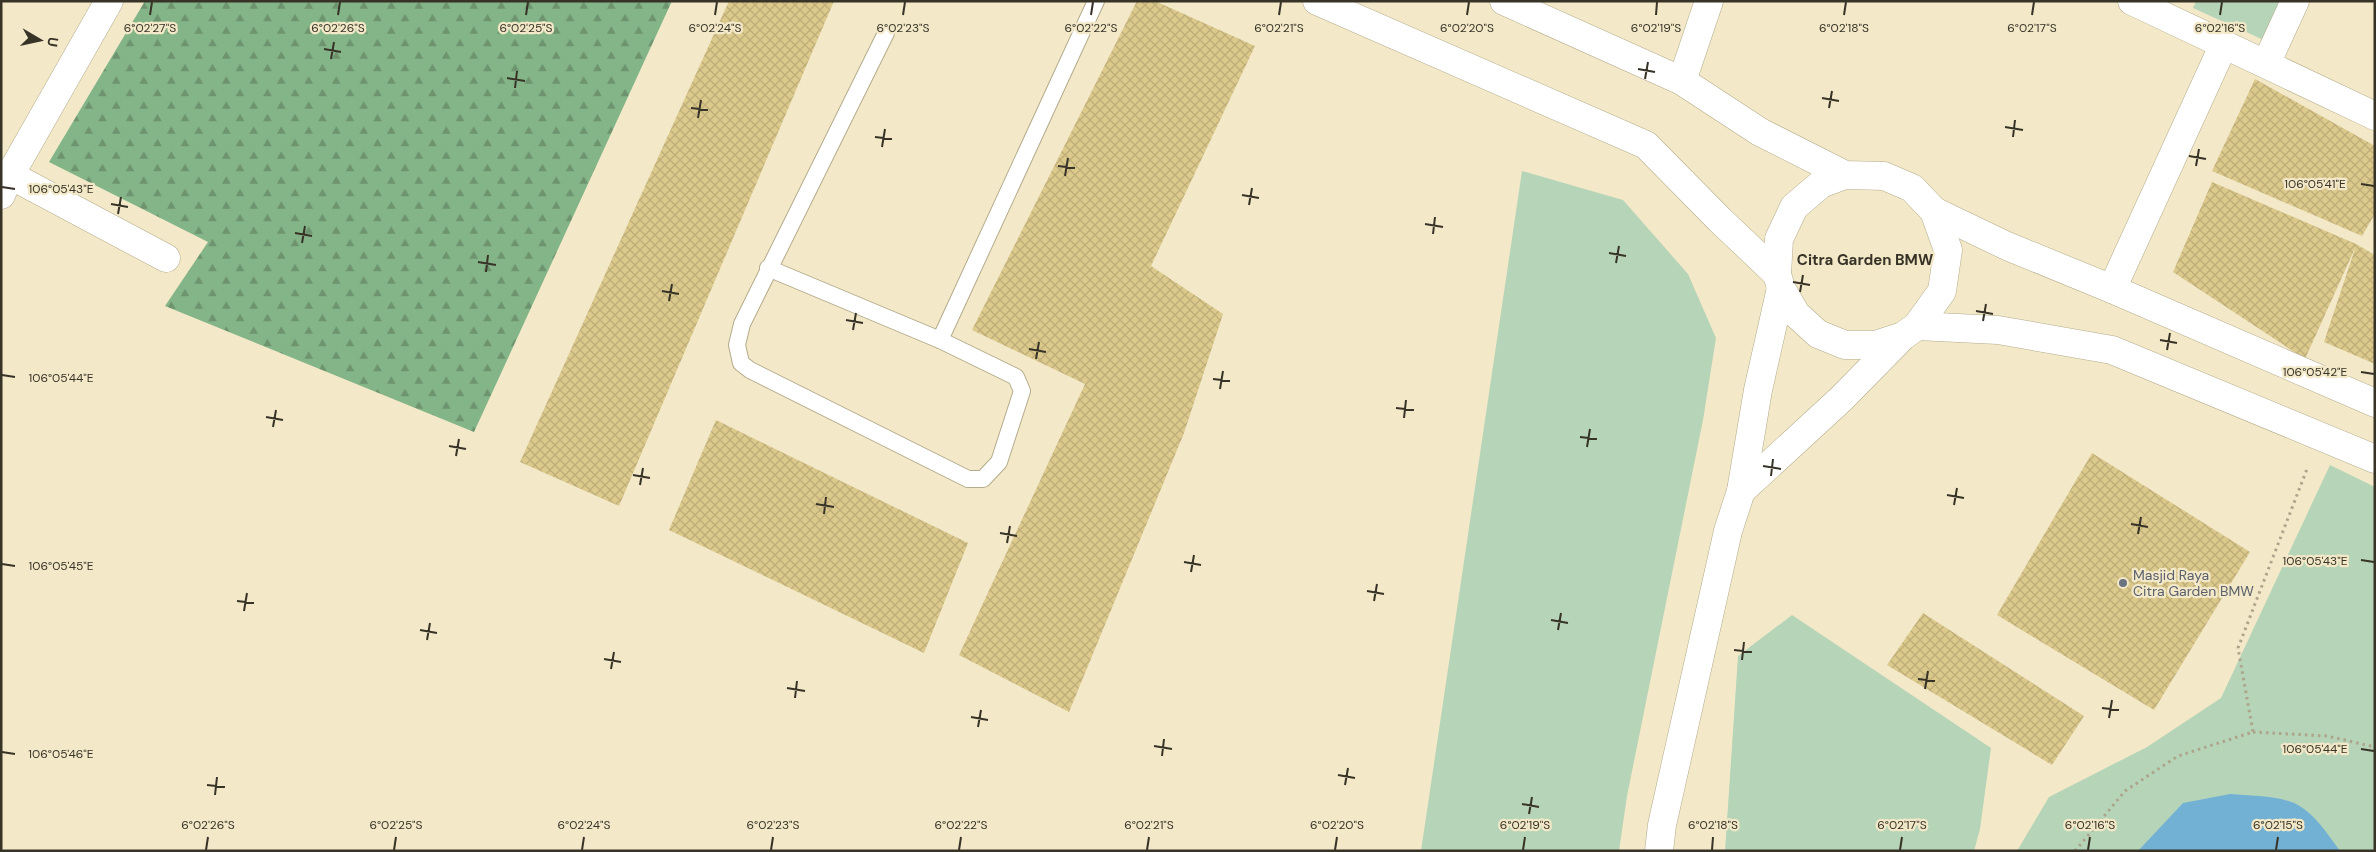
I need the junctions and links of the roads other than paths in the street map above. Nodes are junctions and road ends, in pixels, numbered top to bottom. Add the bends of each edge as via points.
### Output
1 (109, 1) edge
2 (1096, 1) edge
3 (1317, 1) edge
4 (1504, 1) edge
5 (1709, 1) edge
6 (2132, 1) edge
7 (2296, 1) edge
8 (2173, 9) edge
9 (886, 33) dead end
10 (2224, 44) junction
11 (2266, 64) junction
12 (1682, 81) junction
13 (2375, 116) edge
14 (1845, 175) junction
15 (6, 185) edge
16 (1934, 211) junction
17 (166, 258) dead end
18 (768, 268) junction
19 (1779, 281) junction
20 (2112, 288) junction
21 (1910, 331) junction
22 (940, 340) junction
23 (2375, 403) edge
24 (2375, 459) edge
25 (1741, 492) junction
26 (1658, 851) edge

1 - 15 street
2 - 22 lane
3 - 19 street via 1646,145
4 - 12 street
5 - 12 street
6 - 8 street
7 - 11 street
8 - 10 street
9 - 18 lane
10 - 11 street
10 - 20 street
11 - 13 street
12 - 14 street via 1760,132
14 - 16 street via 1884,176 1912,188
14 - 19 street via 1820,184 1794,207 1779,239
15 - 17 street
16 - 20 street via 2007,246
16 - 21 street via 1948,250 1942,292
18 - 22 lane
18 - 22 lane via 742,324 737,345 741,363 968,479 983,479 999,462 1022,391 1016,377
19 - 21 street via 1796,314 1818,334 1845,345 1875,345
19 - 25 street
20 - 23 street
21 - 24 street via 1998,330 2112,350
21 - 25 street
25 - 26 street via 1728,531

